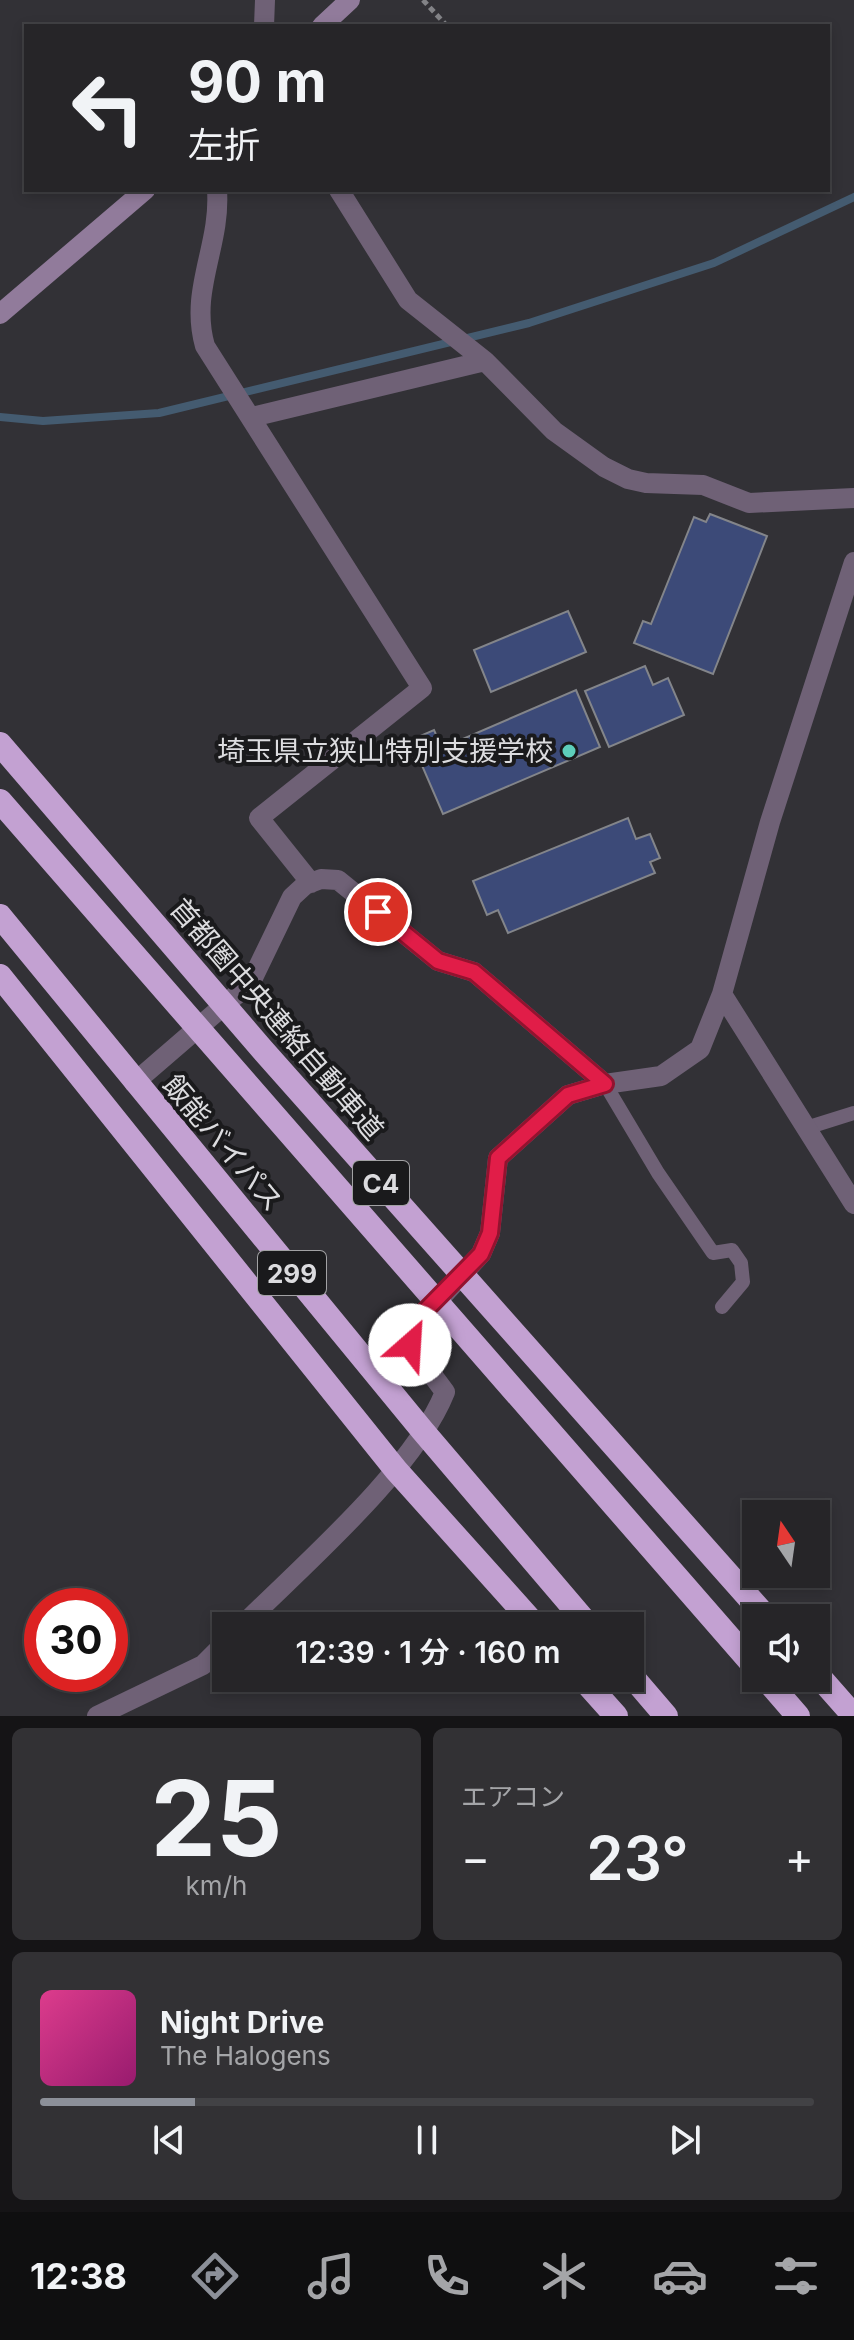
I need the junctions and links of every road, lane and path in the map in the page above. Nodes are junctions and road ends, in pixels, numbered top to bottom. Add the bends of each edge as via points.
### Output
1 (265, 0) edge
2 (350, 0) edge
3 (423, 0) edge
4 (264, 24) edge
5 (324, 24) edge
6 (445, 24) edge
7 (143, 192) edge
8 (217, 192) edge
9 (340, 192) edge
10 (3, 307) edge
11 (485, 361) junction
12 (252, 417) junction
13 (854, 498) edge
14 (854, 562) edge
15 (0, 744) edge
16 (0, 801) edge
17 (311, 883) junction
18 (0, 916) edge
19 (0, 976) edge
20 (722, 994) junction
21 (134, 1083) junction
22 (605, 1084) junction
23 (854, 1113) edge
24 (806, 1128) junction
25 (854, 1204) edge
26 (722, 1307) dead end
27 (422, 1430) junction
28 (396, 1470) junction
29 (755, 1604) edge
30 (256, 1612) edge
31 (523, 1612) edge
32 (577, 1612) edge
33 (742, 1652) edge
34 (212, 1656) edge
35 (830, 1689) edge
36 (644, 1690) edge
37 (595, 1692) edge
38 (777, 1692) edge
39 (97, 1716) edge
40 (616, 1716) edge
41 (666, 1716) edge
42 (798, 1716) edge
43 (854, 1716) edge

1 - 4 street
2 - 5 main road
3 - 6 path
7 - 10 main road
8 - 12 street via 199,325 205,346
9 - 11 street via 408,300
11 - 12 street
11 - 13 street via 554,431 628,479 703,485 763,505
12 - 17 street via 422,688 259,818
14 - 20 street via 770,822
15 - 29 highway, 首都圏中央連絡自動車道 / C4, bridge via 261,1048
16 - 33 highway, C4, bridge
17 - 21 street via 292,897 251,982
17 - 22 street via 338,880 438,961 474,972
18 - 21 highway, 飯能バイパス / 299
19 - 28 highway, 299
20 - 22 street via 700,1049 682,1065 661,1076
20 - 24 street
21 - 27 highway, 飯能バイパス / 299
22 - 26 lane via 713,1253 732,1250 741,1263 743,1282
22 - 27 street via 568,1095 498,1158 490,1233 481,1254 410,1331 410,1345 445,1392
23 - 24 lane
24 - 25 street
27 - 28 street
27 - 32 highway, 飯能バイパス / 299
28 - 30 street
28 - 31 highway, 299
34 - 39 street
35 - 43 highway, bridge
36 - 41 highway
37 - 40 highway
38 - 42 highway

